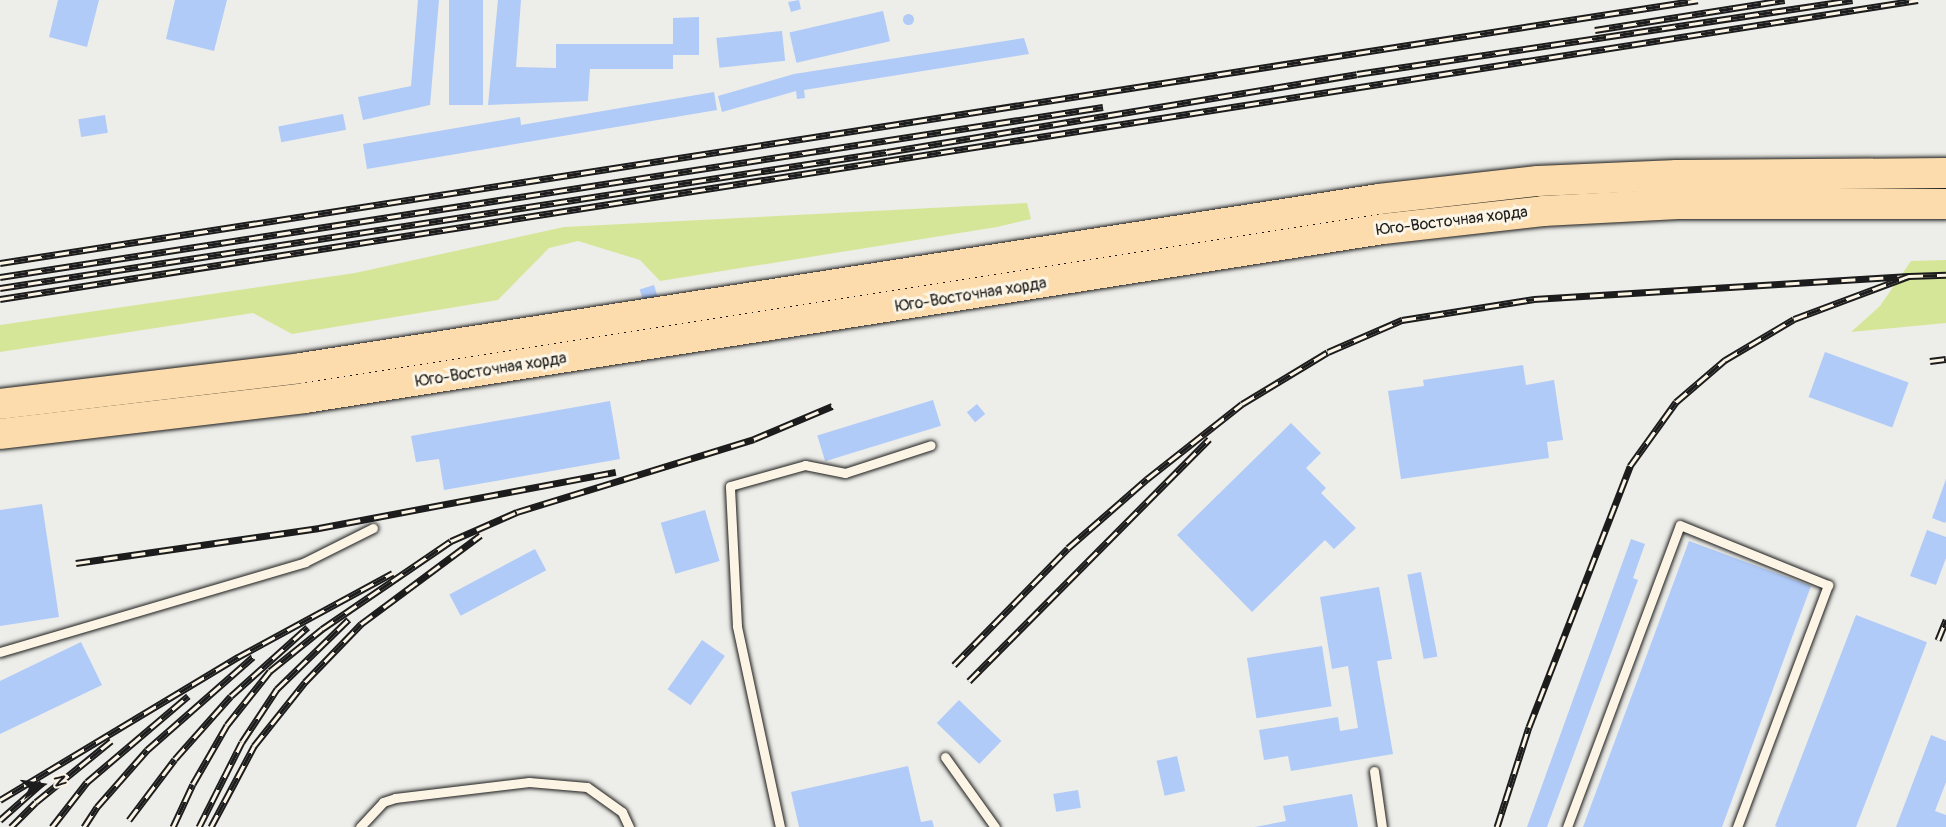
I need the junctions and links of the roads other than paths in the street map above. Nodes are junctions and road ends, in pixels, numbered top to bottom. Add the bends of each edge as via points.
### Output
1 (1946, 173) edge
2 (1946, 204) edge
3 (0, 404) edge
4 (0, 434) edge
5 (931, 445) dead end
6 (373, 528) dead end
7 (0, 652) edge
8 (945, 757) dead end
9 (1374, 771) dead end
10 (360, 827) edge
11 (629, 827) edge
12 (780, 827) edge
13 (995, 827) edge
14 (1382, 827) edge
15 (1567, 827) edge
16 (1737, 827) edge

1 - 3 main road, Юго-Восточная хорда via 1549,180 1390,198 301,368
2 - 4 main road, Юго-Восточная хорда via 1678,204 1543,211 1383,229 329,394
5 - 12 lane via 845,473 805,465 730,486 737,626
6 - 7 lane via 305,562
8 - 13 lane
9 - 14 lane
10 - 11 lane via 383,802 395,798 529,782 587,787 622,812
15 - 16 lane via 1680,525 1828,585

